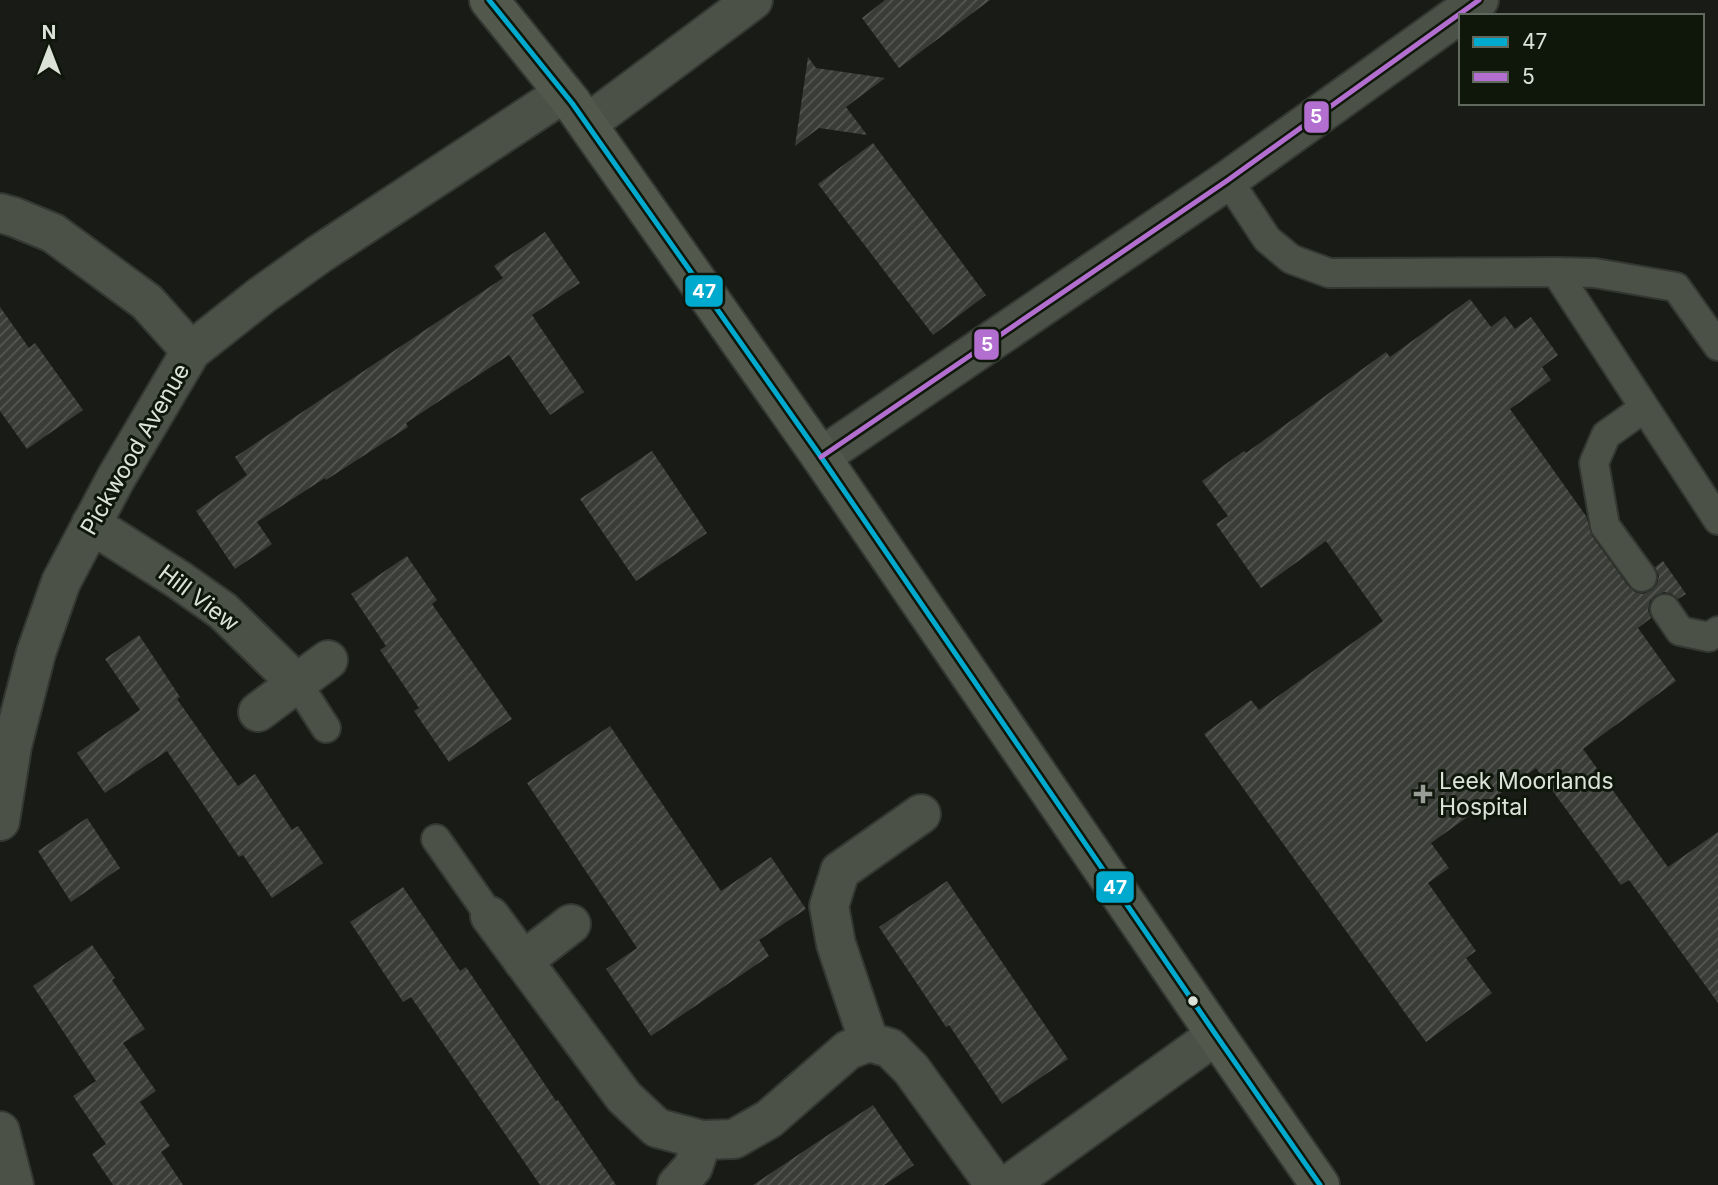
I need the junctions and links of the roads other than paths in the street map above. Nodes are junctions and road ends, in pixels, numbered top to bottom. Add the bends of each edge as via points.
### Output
1 (489, 0) edge
2 (753, 0) edge
3 (1479, 0) edge
4 (1459, 14) edge
5 (1459, 14) edge
6 (564, 93) junction
7 (587, 124) junction
8 (1228, 180) junction
9 (0, 213) edge
10 (1556, 272) junction
11 (1718, 346) edge
12 (191, 351) junction
13 (1644, 408) junction
14 (821, 457) junction
15 (1718, 520) edge
16 (91, 524) junction
17 (1642, 577) dead end
18 (1665, 609) dead end
19 (1718, 631) edge
20 (328, 660) dead end
21 (298, 683) junction
22 (258, 712) dead end
23 (326, 728) dead end
24 (6, 744) edge
25 (920, 814) dead end
26 (0, 821) edge
27 (436, 839) dead end
28 (490, 916) joint
29 (570, 924) dead end
30 (523, 961) junction
31 (1216, 1035) junction
32 (869, 1042) junction
33 (0, 1131) edge
34 (702, 1140) junction
35 (14, 1185) edge
36 (677, 1185) edge
37 (995, 1185) edge
38 (1008, 1185) edge
39 (1320, 1185) edge

1 - 6 highway
2 - 7 street
3 - 5 street
4 - 8 street
6 - 7 highway
6 - 12 street, Pickwood Avenue via 321,253
7 - 14 highway
8 - 10 lane via 1267,239 1291,259 1329,273
8 - 14 street
9 - 12 street via 53,233 147,302
10 - 11 lane via 1595,273 1676,287
10 - 13 lane
12 - 16 street, Pickwood Avenue
13 - 15 lane
13 - 17 lane via 1606,435 1594,463 1605,526
14 - 31 highway
16 - 21 street, Hill View via 223,611
16 - 24 street, Pickwood Avenue via 61,582
18 - 19 lane via 1680,631 1709,637
20 - 21 street
21 - 22 street
21 - 23 lane
24 - 26 street, Pickwood Avenue
25 - 32 street via 840,871 829,906 836,944
27 - 28 lane
28 - 30 street
29 - 30 street
30 - 34 street via 624,1097 657,1128
31 - 38 street
31 - 39 highway
32 - 34 street via 848,1050 769,1119 734,1139
32 - 37 street via 891,1048 911,1069
33 - 35 street
34 - 36 street via 693,1167

